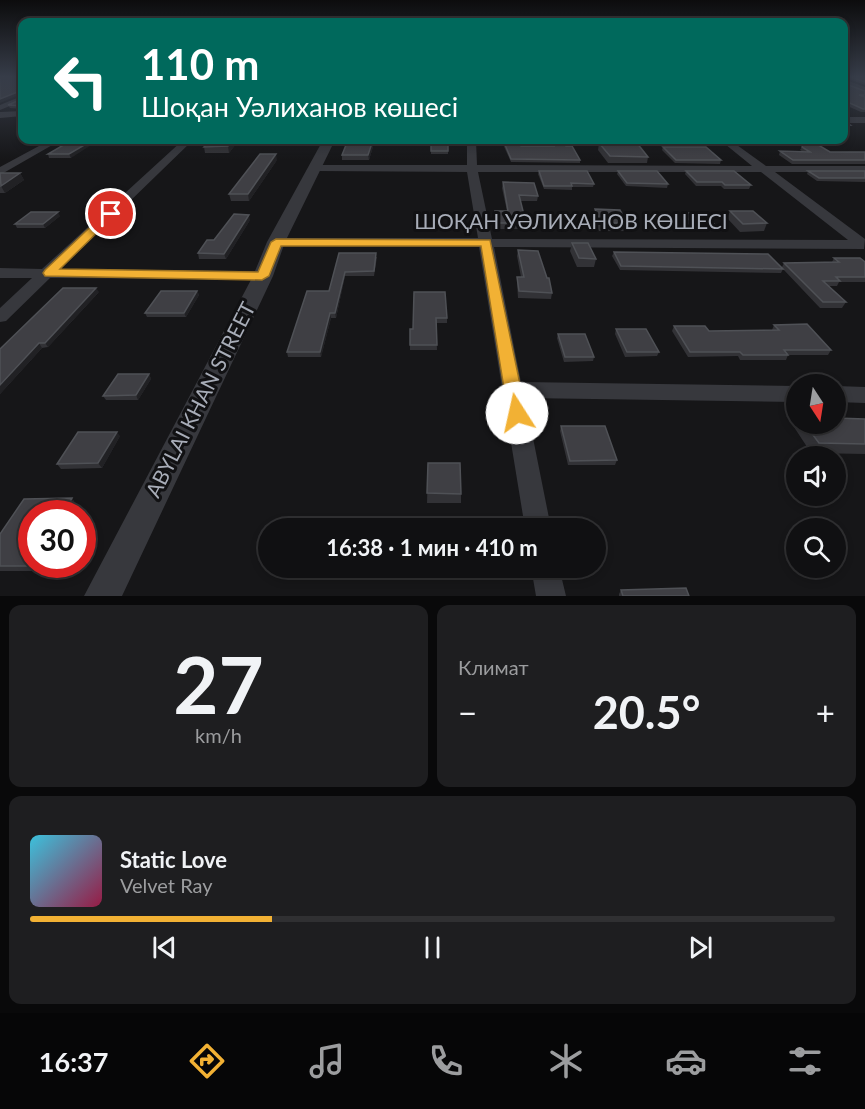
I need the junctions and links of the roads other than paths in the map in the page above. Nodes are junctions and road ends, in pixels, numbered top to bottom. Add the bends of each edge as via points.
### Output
1 (0, 114) edge
2 (18, 114) edge
3 (848, 120) edge
4 (865, 120) edge
5 (49, 144) edge
6 (184, 144) edge
7 (327, 144) edge
8 (471, 144) edge
9 (731, 144) edge
10 (316, 168) junction
11 (472, 168) junction
12 (765, 169) junction
13 (865, 169) edge
14 (0, 172) edge
15 (276, 242) junction
16 (486, 243) junction
17 (864, 245) edge
18 (0, 273) edge
19 (49, 273) junction
20 (262, 276) junction
21 (0, 317) edge
22 (513, 390) junction
23 (786, 394) edge
24 (846, 394) edge
25 (865, 395) edge
26 (536, 518) edge
27 (547, 578) edge
28 (103, 596) edge
29 (550, 596) edge

1 - 2 street
3 - 4 street
5 - 14 street
6 - 19 street
7 - 10 street, ABYLAI KHAN STREET
8 - 11 street
9 - 12 street
10 - 11 street
10 - 15 street, ABYLAI KHAN STREET
11 - 12 street
11 - 16 street
12 - 13 street
12 - 17 street
15 - 16 street, ШОҚАН УӘЛИХАНОВ КӨШЕСІ
15 - 20 street, ABYLAI KHAN STREET
16 - 17 street, ШОҚАН УӘЛИХАНОВ КӨШЕСІ
16 - 22 street
18 - 19 street
19 - 20 street
19 - 21 street
20 - 28 street, ABYLAI KHAN STREET
22 - 23 street
22 - 26 street
24 - 25 street
27 - 29 street

